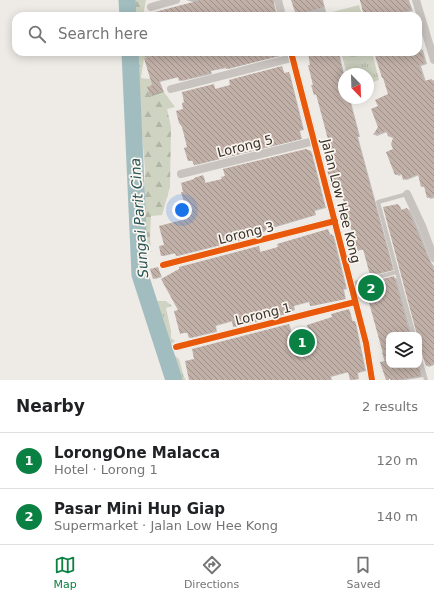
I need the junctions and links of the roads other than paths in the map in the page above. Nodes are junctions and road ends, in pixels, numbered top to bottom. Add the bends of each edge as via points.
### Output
1 (176, 0) edge
2 (278, 0) edge
3 (416, 0) edge
4 (151, 7) dead end
5 (281, 12) edge
6 (420, 12) edge
7 (422, 20) edge
8 (434, 27) edge
9 (425, 30) junction
10 (288, 56) edge
11 (292, 56) edge
12 (434, 60) edge
13 (171, 89) dead end
14 (314, 141) junction
15 (181, 174) dead end
16 (407, 194) joint
17 (335, 221) junction
18 (434, 258) edge
19 (163, 265) dead end
20 (397, 272) junction
21 (351, 284) junction
22 (355, 302) junction
23 (413, 332) edge
24 (176, 347) dead end
25 (422, 366) edge
26 (372, 380) edge
27 (426, 380) edge

1 - 4 street
2 - 5 street
3 - 6 street
7 - 9 street
8 - 9 street
9 - 12 street
10 - 13 street
11 - 14 street, Jalan Low Hee Kong
14 - 15 street, Lorong 5
14 - 17 street, Jalan Low Hee Kong
16 - 18 street
16 - 20 lane via 378,202
17 - 19 street, Lorong 3
17 - 21 street, Jalan Low Hee Kong
20 - 21 lane
20 - 23 lane
21 - 22 street, Jalan Low Hee Kong
22 - 24 street, Lorong 1
22 - 26 street, Jalan Low Hee Kong
25 - 27 lane

